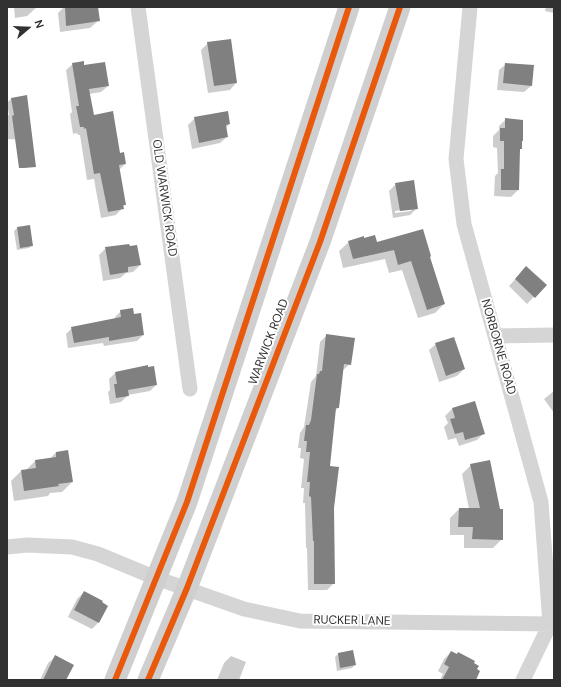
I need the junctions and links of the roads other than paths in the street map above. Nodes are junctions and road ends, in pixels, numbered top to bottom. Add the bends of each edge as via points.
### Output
1 (138, 7) edge
2 (349, 7) edge
3 (400, 7) edge
4 (470, 7) edge
5 (554, 335) edge
6 (495, 336) junction
7 (190, 389) dead end
8 (7, 547) edge
9 (156, 578) junction
10 (186, 588) junction
11 (552, 624) edge
12 (115, 680) edge
13 (148, 680) edge
14 (523, 680) edge

1 - 7 street, OLD WARWICK ROAD
2 - 9 main road via 187,502
3 - 10 main road, WARWICK ROAD via 320,242
4 - 6 street, NORBORNE ROAD via 456,159 464,224
5 - 6 street
6 - 11 street, NORBORNE ROAD via 542,502
8 - 9 street, RUCKER LANE via 72,547 98,554
9 - 10 street, RUCKER LANE
9 - 12 main road
10 - 11 street, RUCKER LANE via 244,609 300,621
10 - 13 main road, WARWICK ROAD
11 - 14 street, NORBORNE ROAD

